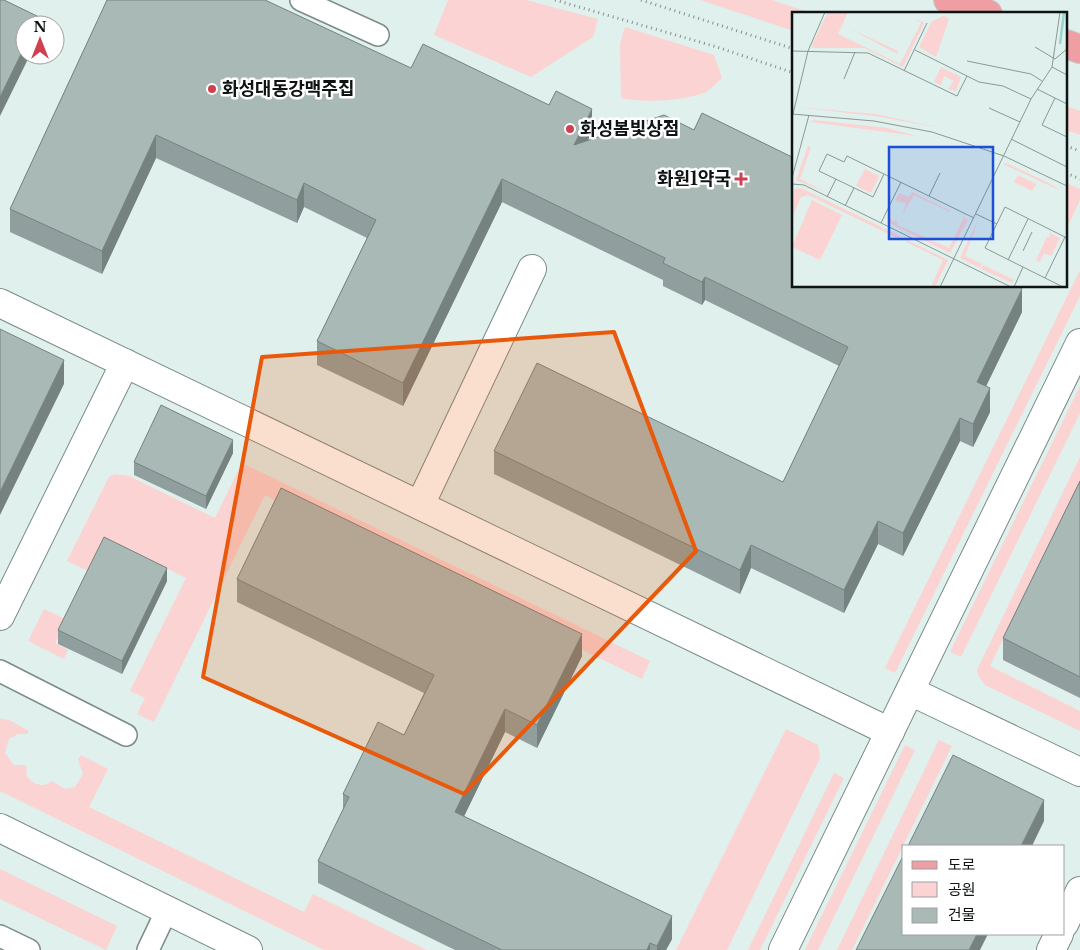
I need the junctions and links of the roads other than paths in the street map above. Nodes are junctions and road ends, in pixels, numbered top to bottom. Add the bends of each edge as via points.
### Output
1 (302, 0) edge
2 (948, 0) edge
3 (982, 12) edge
4 (378, 35) dead end
5 (1068, 45) edge
6 (1080, 49) edge
7 (532, 269) dead end
8 (0, 303) edge
9 (1080, 343) edge
10 (125, 363) junction
11 (420, 505) junction
12 (0, 616) edge
13 (0, 671) edge
14 (910, 691) junction
15 (890, 732) junction
16 (126, 735) dead end
17 (1080, 772) edge
18 (0, 828) edge
19 (1080, 891) edge
20 (166, 910) junction
21 (1065, 922) edge
22 (1058, 935) edge
23 (0, 936) edge
24 (29, 950) edge
25 (148, 950) edge
26 (248, 950) edge
27 (783, 950) edge
28 (1051, 950) edge

1 - 4 lane
2 - 3 main road
5 - 6 main road
7 - 11 street
8 - 10 street
9 - 14 street
10 - 11 street
10 - 12 street
11 - 15 street
13 - 16 lane
14 - 15 street
14 - 17 street
15 - 27 street
18 - 20 street
19 - 21 street
20 - 25 lane
20 - 26 street
22 - 28 street
23 - 24 lane

